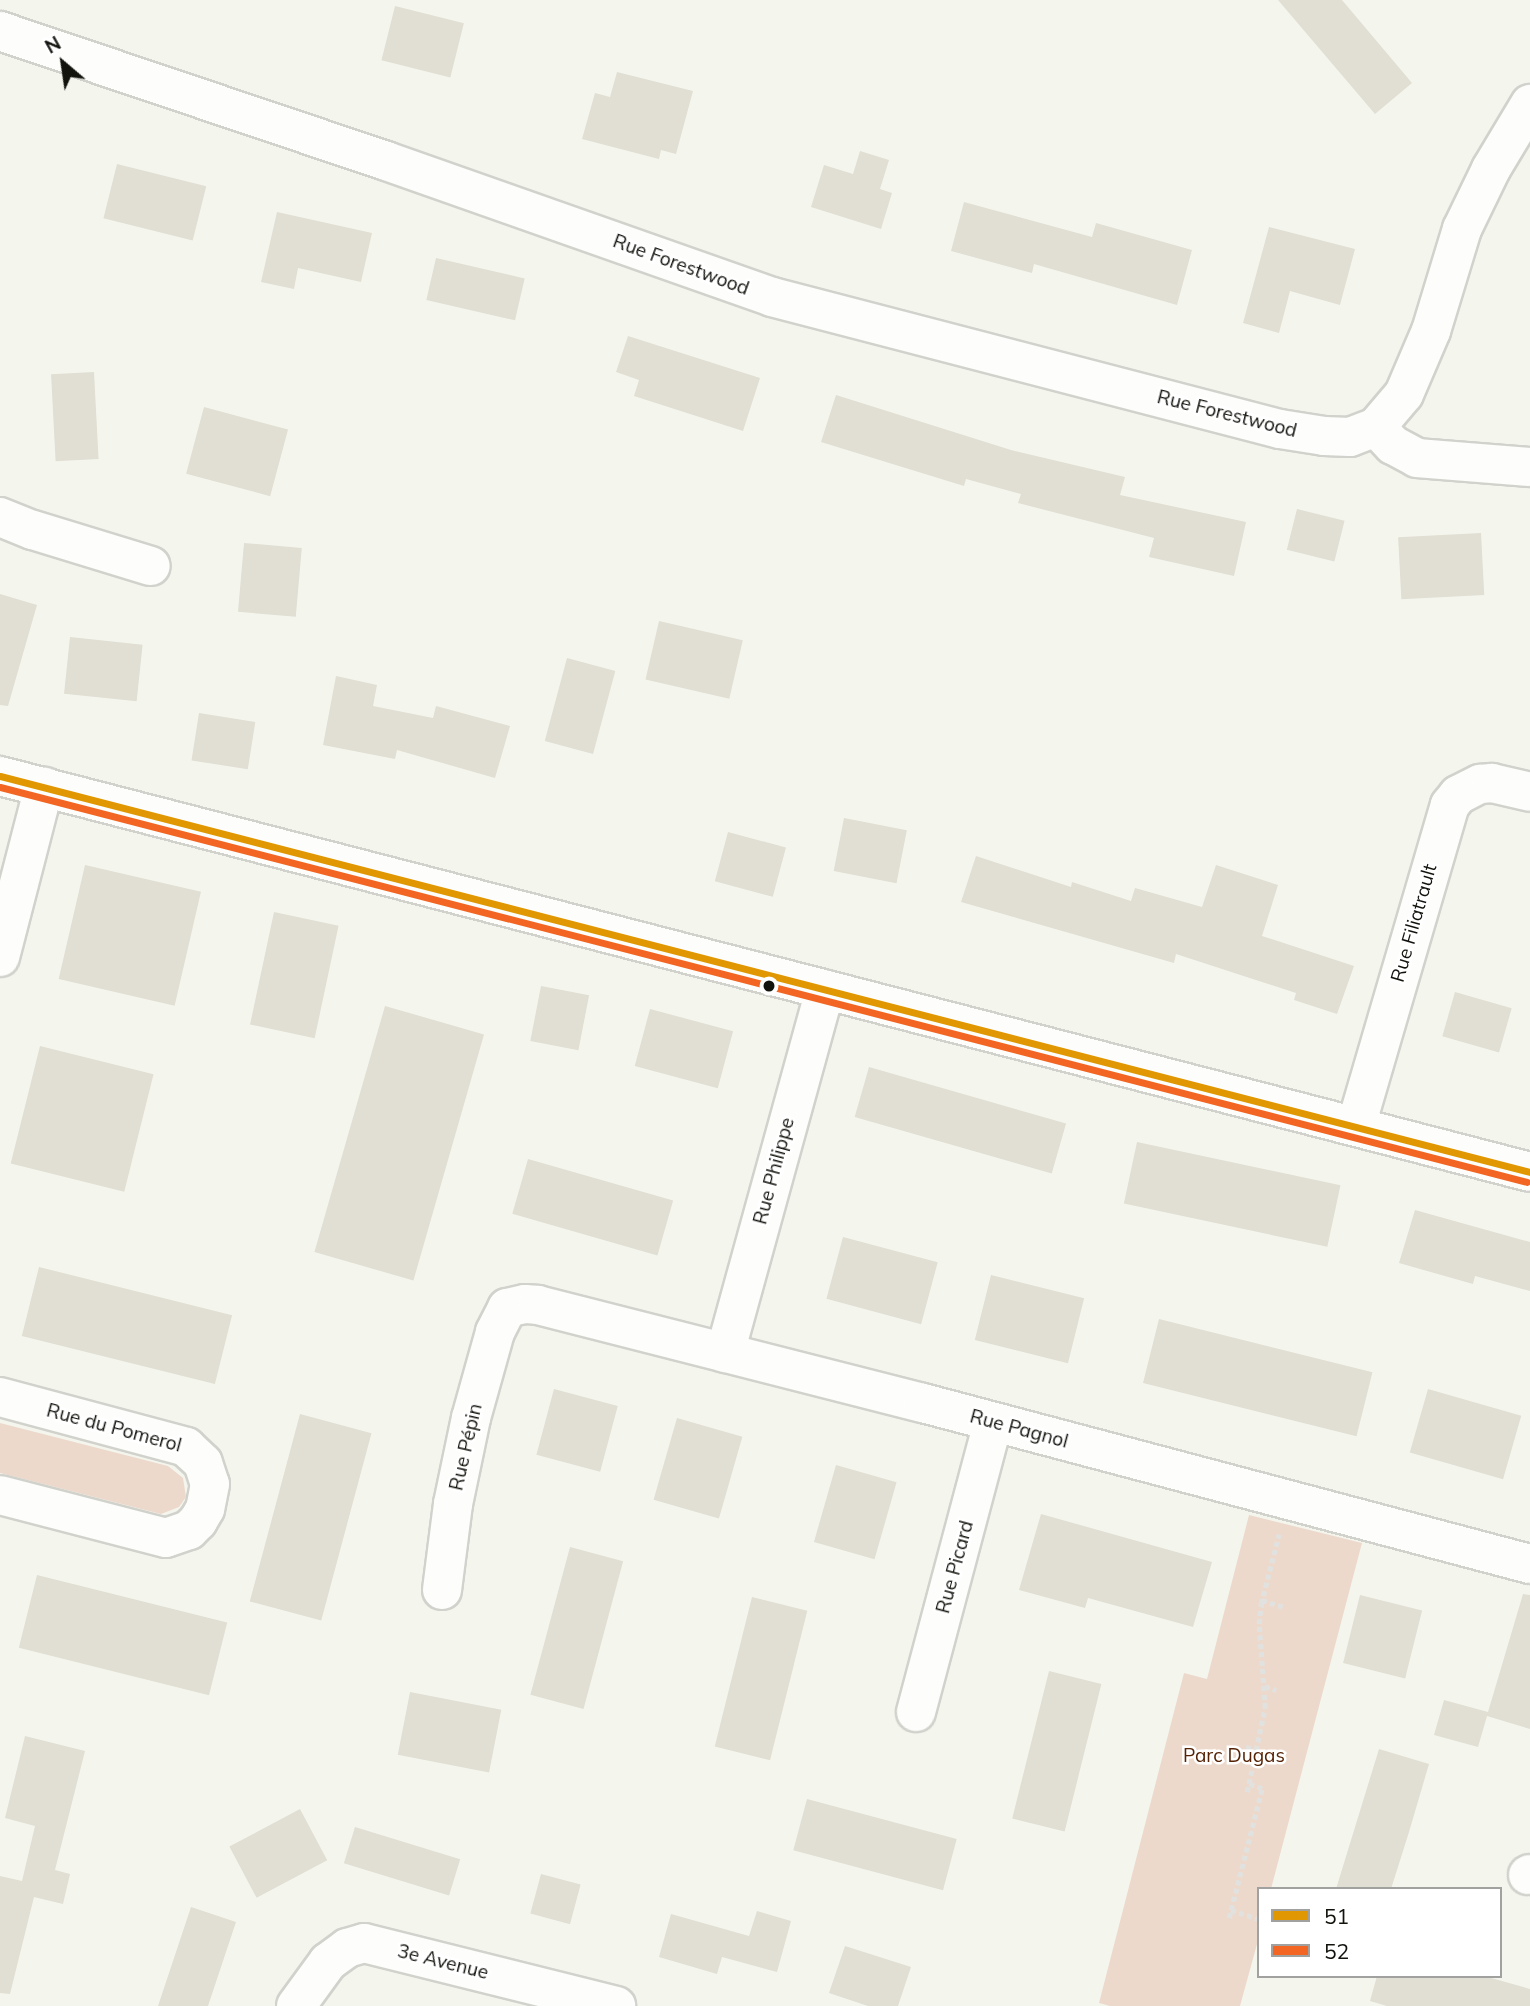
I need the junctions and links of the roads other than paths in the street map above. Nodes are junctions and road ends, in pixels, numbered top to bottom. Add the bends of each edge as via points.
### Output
1 (0, 31) edge
2 (1530, 104) edge
3 (1376, 427) junction
4 (1530, 467) edge
5 (0, 517) edge
6 (152, 566) dead end
7 (0, 776) edge
8 (44, 787) junction
9 (1530, 792) edge
10 (0, 957) edge
11 (825, 990) junction
12 (1356, 1126) junction
13 (1530, 1172) edge
14 (507, 1308) joint
15 (725, 1353) junction
16 (0, 1397) edge
17 (993, 1422) junction
18 (0, 1495) edge
19 (1530, 1564) edge
20 (442, 1590) dead end
21 (916, 1712) dead end
22 (296, 2006) edge
23 (616, 2006) edge

1 - 3 street, Rue Forestwood via 772,297 1280,429 1350,437
2 - 3 street via 1462,229 1411,382
3 - 4 street via 1393,445 1417,458
5 - 6 street
7 - 8 street
8 - 10 street
8 - 11 street
9 - 12 street, Rue Filiatrault via 1480,784 1458,795 1450,805
11 - 12 street
11 - 15 street, Rue Philippe
12 - 13 street
14 - 15 street, Rue Pagnol via 538,1305
14 - 20 street, Rue Pépin via 471,1418 450,1515
15 - 17 street, Rue Pagnol
16 - 18 street, Rue du Pomerol via 186,1447 203,1463 210,1484 198,1521 189,1530 166,1538
17 - 19 street, Rue Pagnol
17 - 21 street, Rue Picard
22 - 23 street, 3e Avenue via 328,1962 347,1948 364,1943

